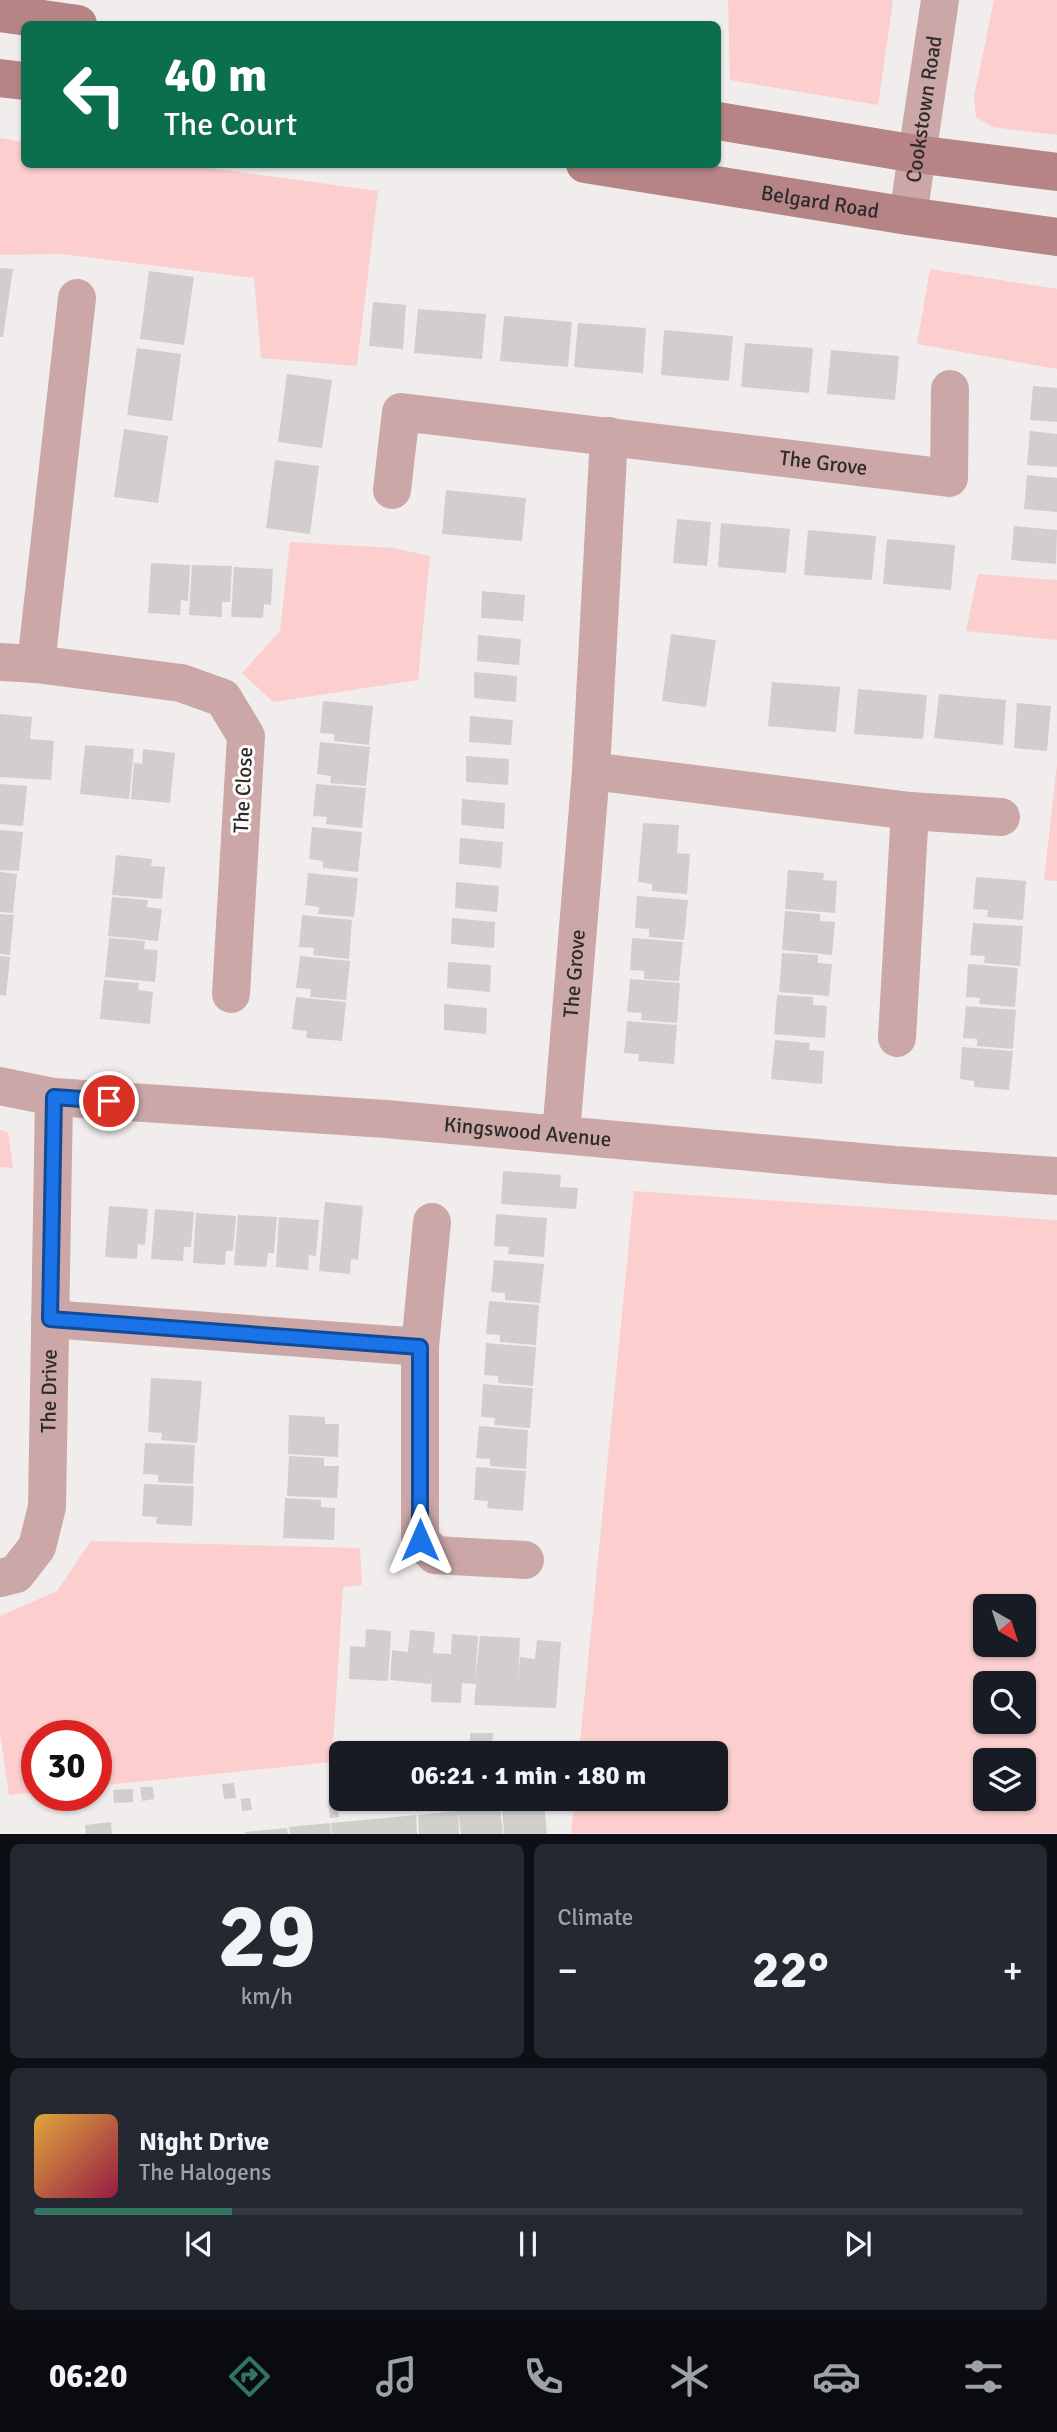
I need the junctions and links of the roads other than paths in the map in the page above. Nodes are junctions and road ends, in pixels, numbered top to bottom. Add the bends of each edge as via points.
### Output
1 (940, 0) edge
2 (0, 13) edge
3 (57, 21) edge
4 (0, 78) edge
5 (21, 81) edge
6 (721, 122) edge
7 (916, 154) junction
8 (610, 168) edge
9 (1057, 173) edge
10 (908, 216) junction
11 (1057, 237) edge
12 (77, 298) dead end
13 (950, 389) dead end
14 (609, 436) junction
15 (392, 490) dead end
16 (18, 663) edge
17 (591, 771) junction
18 (911, 811) junction
19 (1001, 817) dead end
20 (231, 993) dead end
21 (897, 1038) dead end
22 (0, 1086) edge
23 (54, 1097) junction
24 (561, 1134) junction
25 (1057, 1176) edge
26 (432, 1222) dead end
27 (50, 1319) junction
28 (420, 1347) junction
29 (525, 1560) dead end
30 (0, 1578) edge

1 - 7 street, Cookstown Road
2 - 3 main road
4 - 5 main road
6 - 7 main road
7 - 9 main road
7 - 10 street, Cookstown Road
8 - 10 main road, Belgard Road
10 - 11 main road, Belgard Road
12 - 16 street, The Close
13 - 14 street, The Grove via 949,478
14 - 15 street, The Grove via 401,412
14 - 17 street, The Grove
16 - 20 street, The Close via 181,683 223,698 246,736
17 - 18 street
17 - 24 street, The Grove
18 - 19 street
18 - 21 street
22 - 23 street, Kingswood Avenue
23 - 24 street, Kingswood Avenue
23 - 27 street, The Drive
24 - 25 street, Kingswood Avenue via 894,1166
26 - 28 street
27 - 28 street
27 - 30 street, The Drive via 47,1507 37,1547 16,1574
28 - 29 street via 420,1540 435,1555

